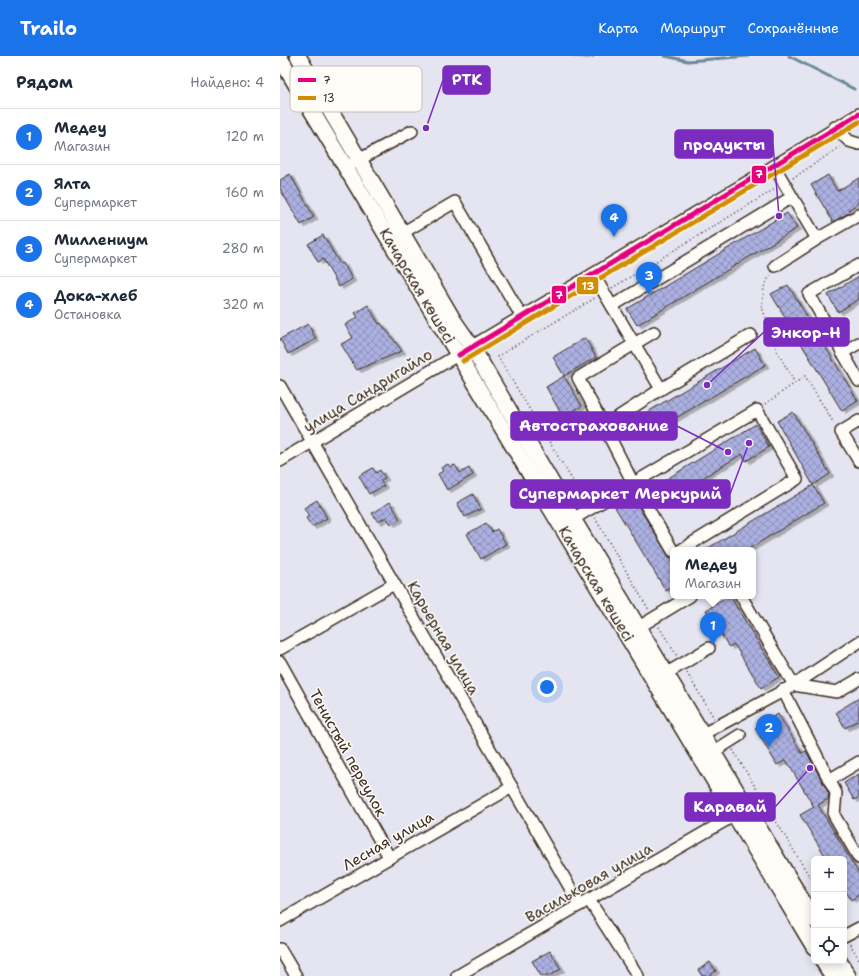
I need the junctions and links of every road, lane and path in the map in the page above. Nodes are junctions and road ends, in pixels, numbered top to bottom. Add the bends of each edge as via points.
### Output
1 (298, 56) edge
2 (280, 58) edge
3 (304, 66) edge
4 (290, 75) edge
5 (312, 112) edge
6 (331, 112) edge
7 (859, 114) edge
8 (835, 127) junction
9 (412, 131) dead end
10 (854, 143) edge
11 (359, 160) junction
12 (774, 166) junction
13 (346, 168) junction
14 (784, 184) junction
15 (792, 197) junction
16 (859, 215) edge
17 (402, 233) junction
18 (817, 239) junction
19 (859, 265) edge
20 (774, 266) joint
21 (593, 274) junction
22 (604, 293) junction
23 (612, 306) junction
24 (522, 317) junction
25 (654, 332) dead end
26 (751, 335) dead end
27 (634, 343) junction
28 (859, 343) edge
29 (472, 347) junction
30 (842, 353) junction
31 (458, 355) junction
32 (859, 381) edge
33 (795, 383) junction
34 (280, 386) edge
35 (661, 389) junction
36 (756, 410) junction
37 (859, 421) edge
38 (604, 426) junction
39 (841, 432) junction
40 (528, 441) junction
41 (312, 442) junction
42 (515, 448) junction
43 (280, 461) edge
44 (859, 461) edge
45 (633, 483) junction
46 (589, 509) junction
47 (573, 518) junction
48 (671, 547) edge
49 (686, 547) edge
50 (394, 584) junction
51 (685, 599) edge
52 (743, 599) edge
53 (654, 618) junction
54 (639, 627) junction
55 (859, 642) edge
56 (709, 648) dead end
57 (280, 649) edge
58 (280, 662) edge
59 (682, 664) junction
60 (665, 679) junction
61 (859, 679) edge
62 (794, 685) junction
63 (783, 690) junction
64 (719, 726) junction
65 (703, 734) junction
66 (740, 735) dead end
67 (729, 742) junction
68 (714, 752) junction
69 (859, 762) edge
70 (829, 780) junction
71 (512, 787) junction
72 (735, 815) junction
73 (389, 857) junction
74 (859, 858) edge
75 (811, 879) edge
76 (584, 902) junction
77 (811, 915) edge
78 (280, 921) edge
79 (859, 928) edge
80 (847, 935) edge
81 (847, 939) edge
82 (811, 941) edge
83 (280, 949) edge
84 (859, 959) edge
85 (825, 964) edge
86 (841, 964) edge
87 (296, 976) edge
88 (457, 976) edge
89 (638, 976) edge
90 (832, 976) edge
91 (848, 976) edge

1 - 3 main road, Качарская көшесі
2 - 4 main road, Качарская көшесі
5 - 13 main road, Качарская көшесі
6 - 11 main road, Качарская көшесі
7 - 8 street, улица Сандригайло
8 - 10 street
8 - 12 street, улица Сандригайло
9 - 11 street
10 - 14 path
11 - 13 street
11 - 17 main road, Качарская көшесі
12 - 14 street
12 - 21 street, улица Сандригайло
13 - 31 main road, Качарская көшесі
14 - 15 street
14 - 22 path
15 - 18 street
15 - 23 street
16 - 18 street
17 - 24 street via 455,202
17 - 29 main road, Качарская көшесі
18 - 20 street
19 - 30 street via 809,294
20 - 33 path via 764,287 762,307 778,353
21 - 22 street
21 - 24 street, улица Сандригайло
22 - 23 street
22 - 46 path via 498,357
23 - 27 street
24 - 29 street, улица Сандригайло
25 - 27 street
26 - 35 street
27 - 35 street
27 - 38 street via 578,378
28 - 30 street
29 - 31 street, улица Сандригайло
29 - 40 main road, Качарская көшесі
30 - 32 street
31 - 41 street, улица Сандригайло
31 - 42 main road, Качарская көшесі
33 - 36 path
33 - 39 path via 805,376
34 - 41 street, Карьерная улица
35 - 38 street
36 - 45 street
36 - 49 street via 797,479
37 - 39 street
38 - 45 street
39 - 44 street
40 - 42 street
40 - 47 main road, Качарская көшесі
41 - 43 street, улица Сандригайло
41 - 50 street, Карьерная улица
42 - 60 main road, Качарская көшесі
45 - 46 street
45 - 48 street
46 - 47 street
46 - 53 path
47 - 54 main road, Качарская көшесі
50 - 57 street
50 - 71 street, Карьерная улица
51 - 53 street
52 - 62 street
53 - 54 street
53 - 59 path
54 - 60 main road, Качарская көшесі
55 - 62 street
56 - 59 street
58 - 73 street, Тенистый переулок
59 - 60 street
59 - 64 path
60 - 65 main road, Качарская көшесі
60 - 72 main road, Качарская көшесі
61 - 62 street via 837,692
62 - 63 street
63 - 64 street
63 - 70 street
64 - 65 street
65 - 68 main road, Качарская көшесі
66 - 67 street
67 - 68 street
67 - 75 path
68 - 77 main road, Качарская көшесі
69 - 70 street
70 - 74 street via 836,793 834,815
71 - 73 street, Лесная улица
71 - 76 street, Карьерная улица
72 - 76 street, Васильковая улица
72 - 82 main road, Качарская көшесі
73 - 78 street, Лесная улица
76 - 88 street, Васильковая улица
76 - 89 street, Карьерная улица
79 - 80 street
81 - 84 path
83 - 87 street
85 - 90 main road
86 - 91 main road

